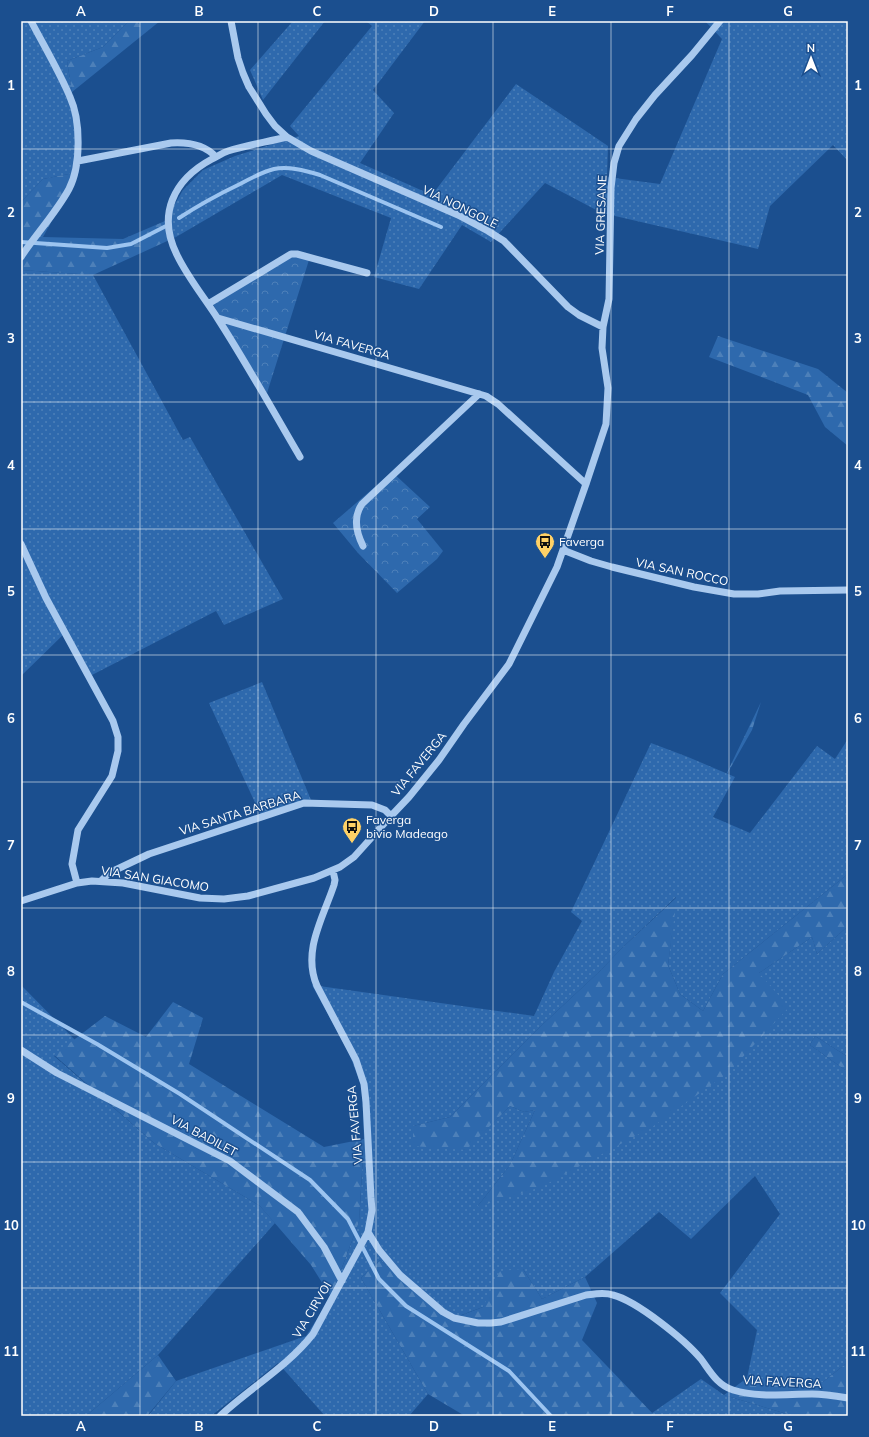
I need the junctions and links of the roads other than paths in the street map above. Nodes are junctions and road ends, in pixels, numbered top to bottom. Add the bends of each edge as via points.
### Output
1 (31, 21) edge
2 (231, 21) edge
3 (720, 21) edge
4 (287, 137) junction
5 (216, 157) junction
6 (78, 161) junction
7 (21, 257) edge
8 (367, 273) dead end
9 (208, 304) junction
10 (218, 318) junction
11 (603, 327) junction
12 (480, 394) junction
13 (300, 457) dead end
14 (586, 484) junction
15 (21, 544) edge
16 (363, 546) dead end
17 (563, 550) junction
18 (848, 590) edge
19 (391, 816) junction
20 (333, 871) junction
21 (101, 880) junction
22 (77, 883) junction
23 (21, 901) edge
24 (21, 1050) edge
25 (368, 1232) junction
26 (342, 1281) junction
27 (848, 1398) edge
28 (220, 1416) edge

1 - 6 street via 71,98 76,124
2 - 4 street, VIA NONGOLE via 238,58 249,87 266,114
3 - 11 street, VIA GRESANE via 645,107 619,146 611,188 610,299
4 - 5 street
4 - 11 street, VIA NONGOLE via 311,151 458,215 488,231 504,241 568,307
5 - 6 street via 206,148 171,143
5 - 9 street via 197,168 178,188 171,201 168,215 168,229 176,254
6 - 7 street via 69,189
8 - 9 street via 291,254
9 - 10 street
10 - 12 street, VIA FAVERGA
10 - 13 street
11 - 14 street, VIA FAVERGA via 602,348 608,388 606,424
12 - 14 street, VIA FAVERGA via 498,404
12 - 16 street via 362,504 356,521
14 - 17 street, VIA FAVERGA
15 - 22 street via 46,598 114,721 118,737 118,751 112,776 78,830 72,864
17 - 18 street, VIA SAN ROCCO via 591,561 694,587 734,594
17 - 19 street, VIA FAVERGA via 509,664 439,760
19 - 20 street, VIA FAVERGA via 354,858
19 - 21 street, VIA SANTA BARBARA via 385,810 372,805 304,803 149,854 109,873
20 - 21 street, VIA SAN GIACOMO via 248,896 224,899 200,898
20 - 25 street, VIA FAVERGA via 334,885 313,940 311,961 315,980 356,1060 364,1084 372,1210
21 - 22 street, VIA SAN GIACOMO
22 - 23 street, VIA SAN GIACOMO
24 - 26 street, VIA BADILET via 57,1073 230,1161 298,1212 324,1247
25 - 26 street, VIA CIRVOI
25 - 27 street, VIA FAVERGA via 400,1275 442,1312 454,1318 478,1323 496,1322 586,1295 613,1295 628,1300 670,1330 721,1384 732,1390 758,1394 814,1394
26 - 28 street, VIA CIRVOI via 304,1346

